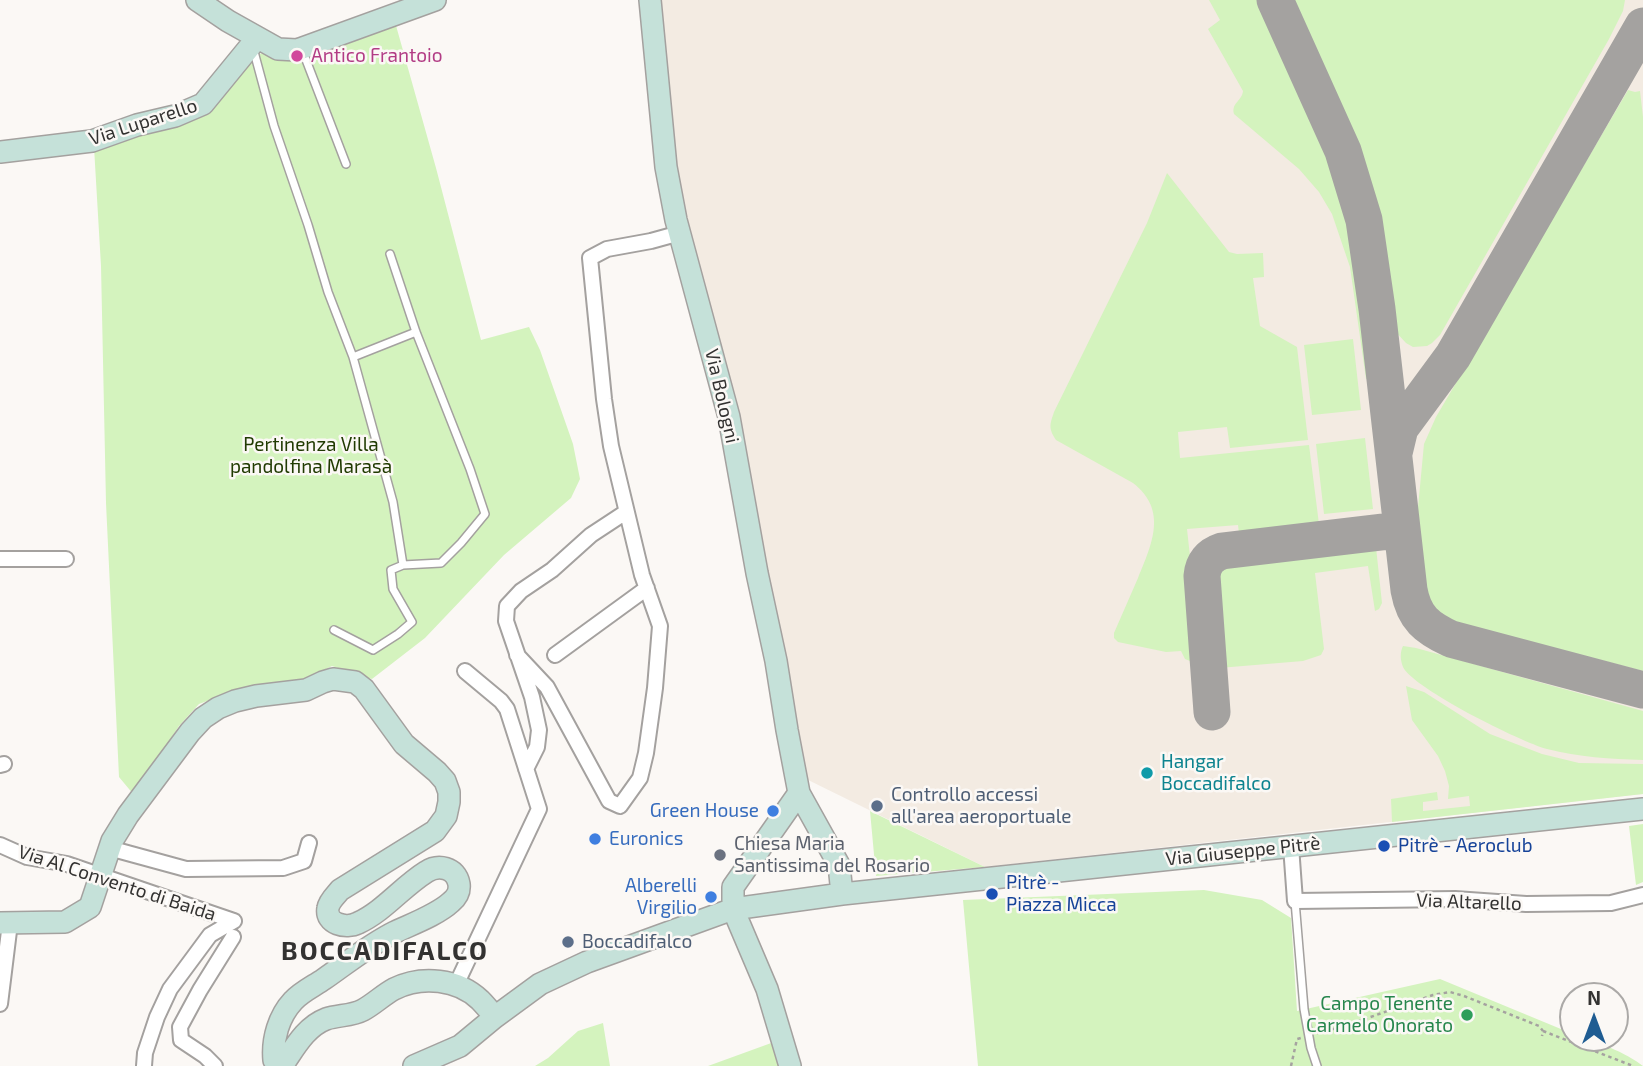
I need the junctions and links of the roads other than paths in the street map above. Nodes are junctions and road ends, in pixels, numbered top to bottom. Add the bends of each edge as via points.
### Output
1 (197, 0) edge
2 (435, 0) edge
3 (650, 0) edge
4 (254, 41) junction
5 (301, 48) junction
6 (0, 152) edge
7 (346, 164) dead end
8 (680, 233) junction
9 (390, 254) dead end
10 (416, 332) junction
11 (353, 357) junction
12 (626, 512) junction
13 (0, 559) edge
14 (66, 559) dead end
15 (403, 565) junction
16 (647, 588) junction
17 (334, 631) dead end
18 (517, 655) junction
19 (555, 655) dead end
20 (465, 671) dead end
21 (526, 769) junction
22 (800, 793) junction
23 (1643, 808) edge
24 (309, 843) dead end
25 (0, 845) edge
26 (1292, 846) junction
27 (109, 848) junction
28 (100, 876) junction
29 (842, 894) junction
30 (1643, 895) edge
31 (1295, 901) junction
32 (733, 909) junction
33 (5, 923) edge
34 (233, 937) dead end
35 (456, 985) junction
36 (0, 1004) edge
37 (495, 1017) junction
38 (144, 1066) edge
39 (215, 1066) edge
40 (282, 1066) edge
41 (414, 1066) edge
42 (790, 1066) edge
43 (1317, 1066) edge

1 - 4 street
2 - 5 street
3 - 8 street, Via Bologni via 666,167
4 - 5 street via 278,49
4 - 6 street, Via Luparello via 203,104 92,141
4 - 11 lane via 274,126
5 - 7 lane
8 - 12 street via 607,249 590,258 604,399
8 - 22 street, Via Bologni via 729,417
9 - 10 lane
10 - 11 lane
10 - 15 lane via 485,514 440,562
11 - 15 lane via 393,502
12 - 16 street
12 - 18 street via 506,606
13 - 14 street
15 - 17 lane via 391,570 393,589 412,622 373,650
16 - 18 street via 660,626 655,688 640,778 620,806 609,801 547,687
16 - 19 street
18 - 21 street via 539,730
20 - 21 street via 506,709
21 - 35 street via 539,809
22 - 29 street, Via Bologni via 839,865
22 - 32 street via 733,887
23 - 26 street, Via Giuseppe Pitrè
24 - 27 street via 304,861 283,868 187,869
25 - 28 street, Via Al Convento di Baida
26 - 29 street, Via Giuseppe Pitrè
26 - 31 street
27 - 28 street
27 - 40 street via 128,815 203,718 235,701 306,690 333,679 355,682 364,690 404,744 445,781 449,802 435,831 340,890 327,910 334,923 357,924 437,868 453,872 458,895 445,907 377,941 294,999 280,1020 273,1049 274,1060
28 - 33 street via 90,907 65,922
28 - 38 street, Via Al Convento di Baida via 234,921 209,935 170,989
29 - 32 street, Via Giuseppe Pitrè
30 - 31 street, Via Altarello via 1611,903
31 - 43 lane via 1304,1009
32 - 37 street, Via Giuseppe Pitrè via 587,962 540,984
32 - 42 street via 768,989
33 - 36 street
34 - 39 street via 180,1027 181,1040
35 - 37 street via 479,999
35 - 40 street via 414,982 394,989 361,1012 326,1019 305,1034
37 - 41 street, Via Giuseppe Pitrè via 460,1046

